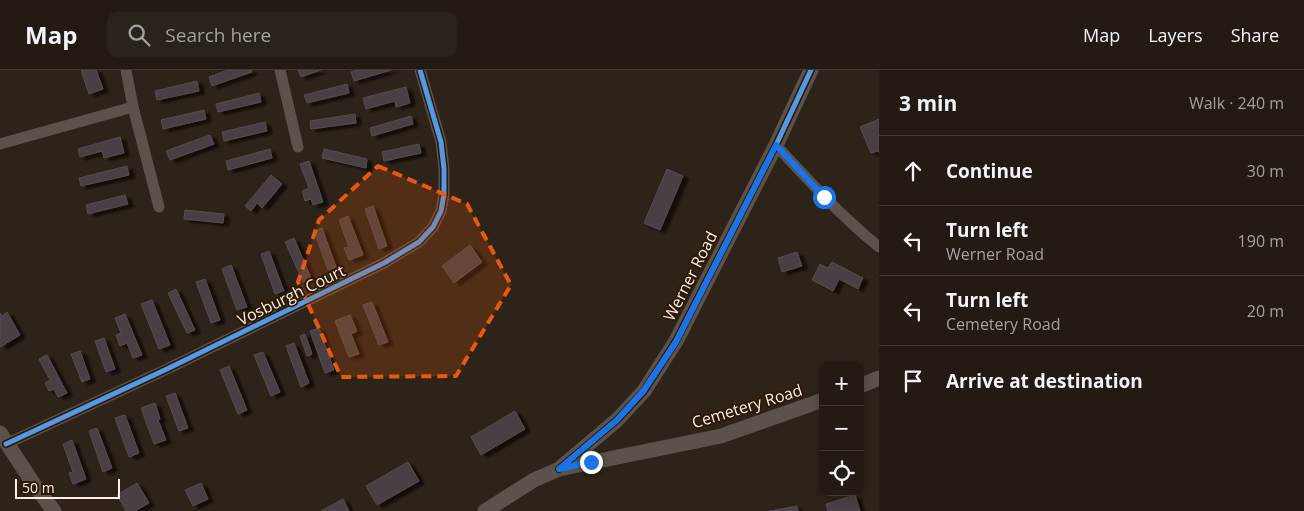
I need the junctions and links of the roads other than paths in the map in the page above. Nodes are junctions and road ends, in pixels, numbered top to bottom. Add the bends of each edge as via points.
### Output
1 (126, 70) edge
2 (280, 70) edge
3 (420, 70) edge
4 (811, 70) edge
5 (133, 107) junction
6 (0, 144) edge
7 (776, 145) junction
8 (298, 147) dead end
9 (159, 207) dead end
10 (879, 247) edge
11 (879, 378) edge
12 (864, 384) edge
13 (819, 401) edge
14 (3, 438) edge
15 (559, 469) junction
16 (54, 511) edge
17 (485, 511) edge

1 - 5 street
2 - 8 street
3 - 14 street, Vosburgh Court via 441,142 444,194 441,211 433,227 419,242 384,263 158,373
4 - 7 street, Werner Road
5 - 6 street
5 - 9 street
7 - 10 street via 824,197
7 - 15 street, Werner Road via 676,342 644,390 617,420
11 - 12 street
13 - 15 street, Cemetery Road via 721,436
14 - 16 street
15 - 17 street, Cemetery Road via 534,480

